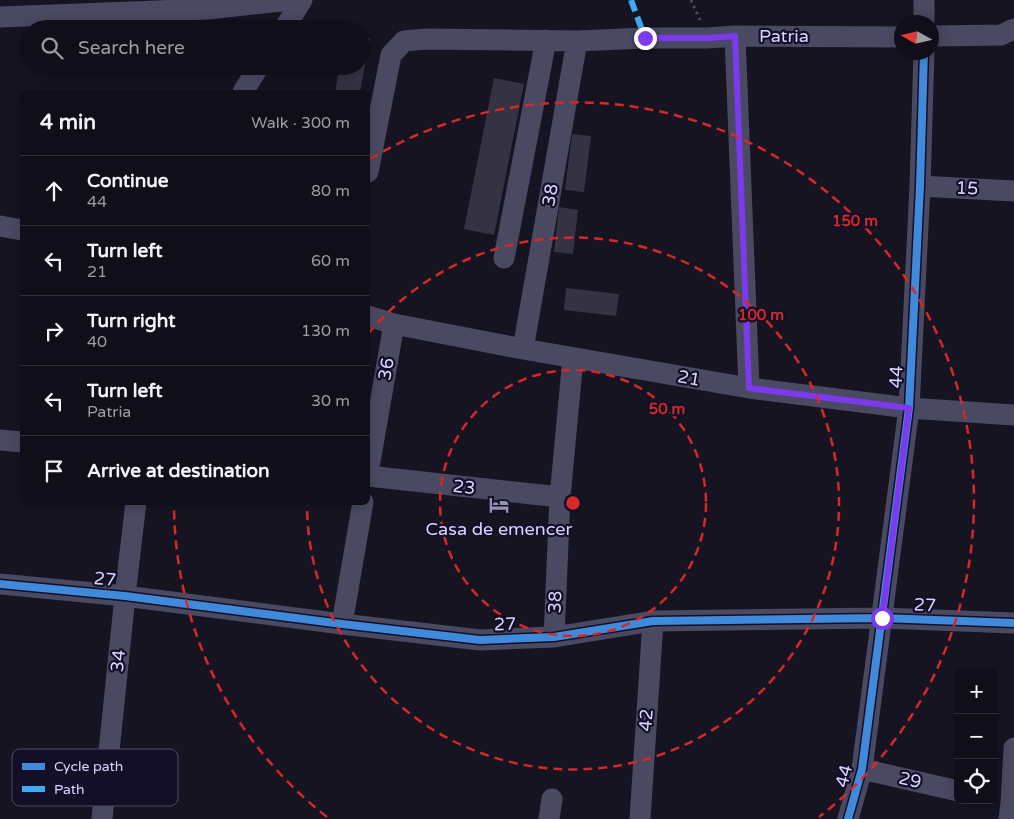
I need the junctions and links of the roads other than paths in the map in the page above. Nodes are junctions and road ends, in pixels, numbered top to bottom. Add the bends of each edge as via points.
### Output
1 (291, 0) edge
2 (302, 0) edge
3 (924, 0) edge
4 (208, 4) edge
5 (924, 15) edge
6 (0, 17) edge
7 (290, 20) edge
8 (1014, 29) edge
9 (735, 36) junction
10 (894, 36) edge
11 (939, 36) edge
12 (546, 40) junction
13 (577, 41) junction
14 (924, 60) edge
15 (254, 75) edge
16 (244, 90) edge
17 (370, 162) edge
18 (920, 186) junction
19 (1014, 191) edge
20 (0, 226) edge
21 (20, 230) edge
22 (504, 258) dead end
23 (370, 317) edge
24 (394, 324) junction
25 (523, 349) junction
26 (573, 358) junction
27 (749, 388) junction
28 (909, 408) junction
29 (1014, 415) edge
30 (0, 440) edge
31 (20, 442) edge
32 (370, 462) edge
33 (370, 474) edge
34 (560, 497) junction
35 (136, 505) edge
36 (362, 505) edge
37 (0, 584) edge
38 (125, 596) junction
39 (882, 618) junction
40 (653, 621) junction
41 (1014, 623) edge
42 (342, 624) junction
43 (554, 637) junction
44 (1014, 748) edge
45 (109, 749) edge
46 (862, 769) junction
47 (954, 790) edge
48 (103, 806) edge
49 (1007, 806) edge
50 (102, 819) edge
51 (640, 819) edge
52 (848, 819) edge

1 - 4 street
2 - 7 street
3 - 5 street
4 - 6 street
8 - 11 street via 1001,35
9 - 10 street, Patria
9 - 13 street, Patria
9 - 27 street
12 - 13 street, Patria
12 - 17 street, Patria via 404,41 391,55
12 - 22 street
13 - 25 street, 38
14 - 18 street, 44
15 - 16 street
18 - 19 street, 15
18 - 28 street, 44
20 - 21 street
23 - 24 street, 21
24 - 25 street, 21
24 - 32 street, 36
25 - 26 street, 21
26 - 27 street, 21
26 - 34 street, 38
27 - 28 street, 21
28 - 29 street, 21
28 - 39 street, 44
30 - 31 street
33 - 34 street, 23
34 - 43 street, 38
35 - 38 street, 34
36 - 42 street
37 - 38 street, 27
38 - 42 street, 27
38 - 45 street, 34
39 - 40 street, 27
39 - 41 street, 27
39 - 46 street, 44
40 - 43 street, 27
40 - 51 street, 42
42 - 43 street, 27 via 480,640
44 - 49 street
46 - 47 street, 29
46 - 52 street, 44
48 - 50 street, 34

